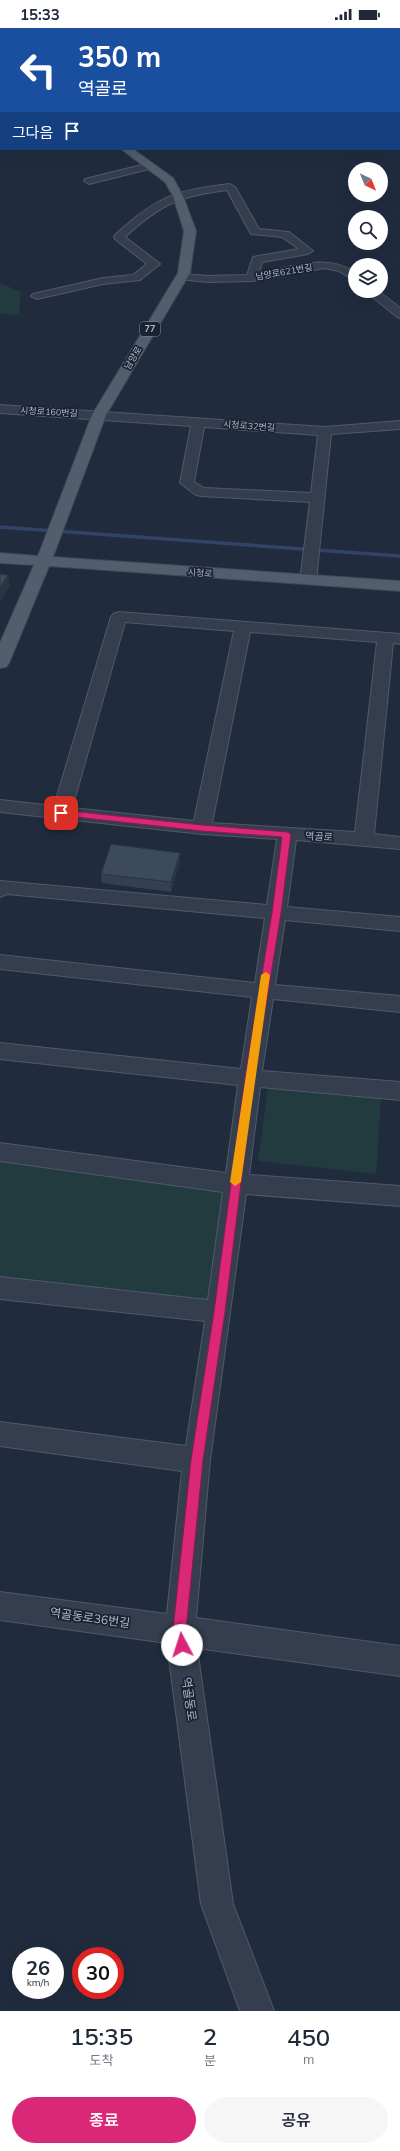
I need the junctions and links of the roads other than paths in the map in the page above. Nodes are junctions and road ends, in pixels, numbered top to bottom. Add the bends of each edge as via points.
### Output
1 (127, 150) edge
2 (150, 166) junction
3 (89, 181) dead end
4 (178, 196) junction
5 (256, 232) junction
6 (257, 259) junction
7 (348, 273) edge
8 (182, 277) junction
9 (252, 278) junction
10 (37, 296) dead end
11 (380, 298) edge
12 (400, 314) edge
13 (0, 409) edge
14 (99, 415) junction
15 (198, 422) junction
16 (400, 425) edge
17 (325, 431) junction
18 (317, 498) junction
19 (0, 558) edge
20 (43, 562) junction
21 (308, 581) junction
22 (400, 586) edge
23 (243, 626) junction
24 (393, 638) edge
25 (0, 663) edge
26 (0, 806) edge
27 (61, 813) junction
28 (202, 828) junction
29 (287, 834) junction
30 (364, 839) junction
31 (400, 843) edge
32 (0, 890) edge
33 (276, 913) junction
34 (400, 924) edge
35 (0, 962) edge
36 (263, 991) junction
37 (400, 1004) edge
38 (0, 1051) edge
39 (250, 1078) junction
40 (400, 1091) edge
41 (0, 1152) edge
42 (235, 1184) junction
43 (400, 1196) edge
44 (0, 1288) edge
45 (219, 1312) junction
46 (0, 1434) edge
47 (197, 1460) junction
48 (0, 1606) edge
49 (180, 1630) junction
50 (400, 1661) edge
51 (257, 2011) edge

1 - 2 main road, 남양로 / 77
2 - 3 street
2 - 4 main road, 남양로 / 77 via 169,180
4 - 5 street via 230,187
4 - 8 main road, 남양로 / 77 via 190,231
4 - 10 street via 158,205 119,237 154,264 136,278 103,281
5 - 6 street
5 - 6 street, 남양로621번길 via 285,234 308,251
6 - 9 street, 남양로621번길
7 - 9 street, 남양로621번길 via 342,268 325,265
8 - 9 street
8 - 14 main road, 남양로 / 77
11 - 12 street
13 - 14 street, 시청로160번길
14 - 15 street, 시청로32번길
14 - 20 main road, 남양로 / 77
15 - 17 street, 시청로32번길
15 - 18 street via 187,483 201,492
16 - 17 street, 시청로32번길
17 - 18 street
18 - 21 street
19 - 20 main road, 시청로
20 - 21 main road, 시청로
20 - 25 main road
21 - 22 main road, 시청로
23 - 24 street
23 - 27 street via 119,617
23 - 28 street
24 - 30 street
26 - 27 street, 역골로
27 - 28 street, 역골로
28 - 29 street, 역골로
29 - 30 street, 역골로
29 - 33 street, 역골동로
30 - 31 street, 역골로
32 - 33 street via 1,887
33 - 34 street
33 - 36 street, 역골동로
35 - 36 street
36 - 37 street
36 - 39 street, 역골동로
38 - 39 street
39 - 40 street
39 - 42 street, 역골동로
41 - 42 street
42 - 43 street
42 - 45 street, 역골동로
44 - 45 street
45 - 47 street, 역골동로
46 - 47 street
47 - 49 street, 역골동로
48 - 49 street, 역골동로36번길
49 - 50 street, 역골동로36번길
49 - 51 street, 역골동로 via 217,1904

